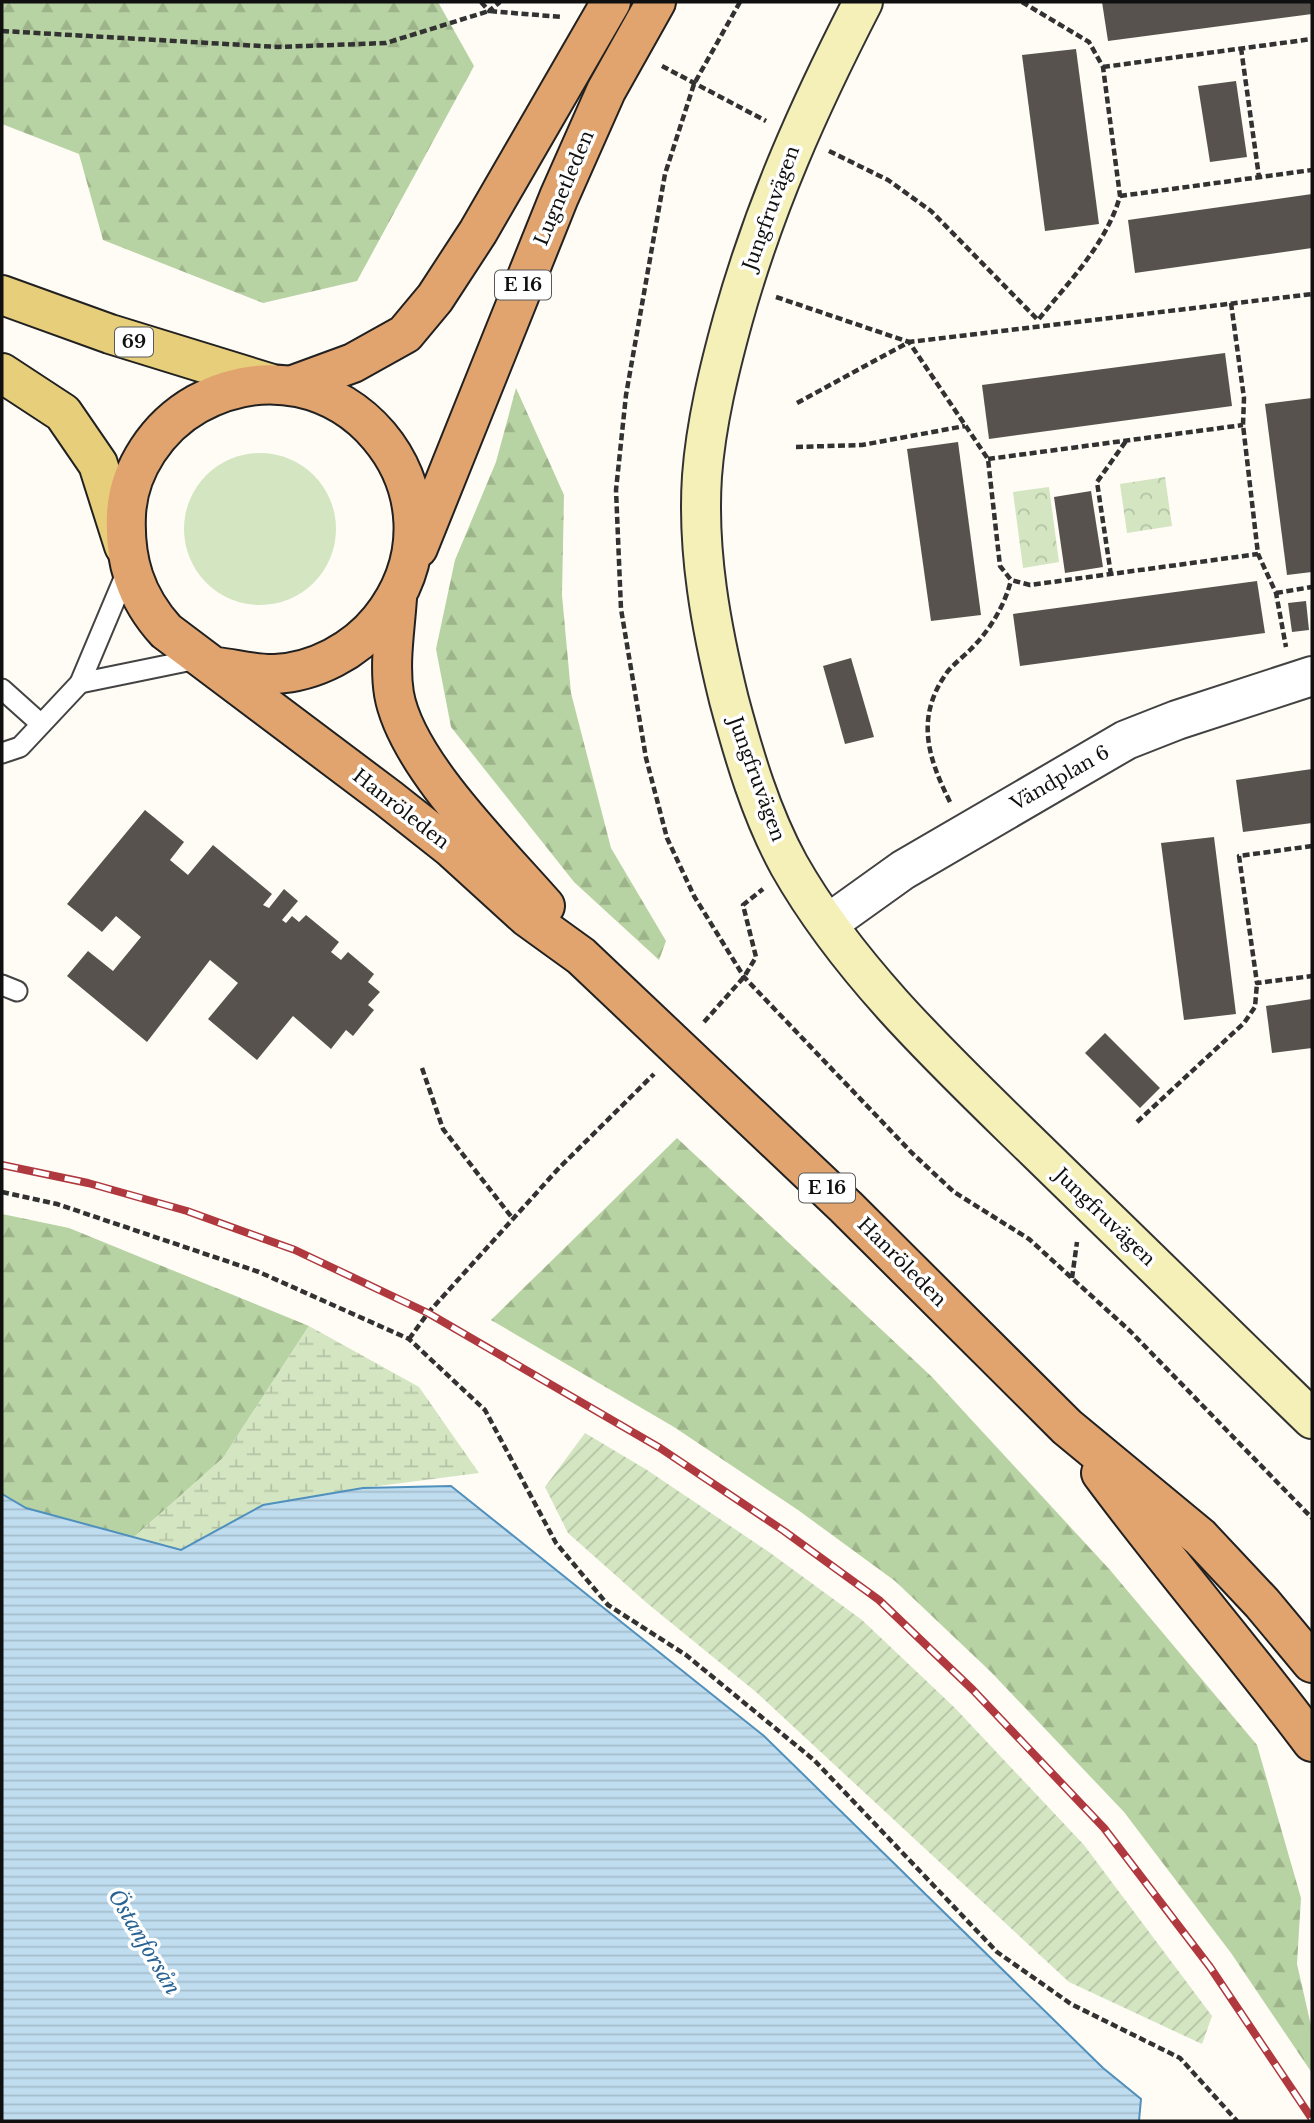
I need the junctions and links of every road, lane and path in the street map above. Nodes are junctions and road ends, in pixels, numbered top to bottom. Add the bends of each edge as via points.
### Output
1 (481, 2) edge
2 (500, 2) edge
3 (611, 2) edge
4 (656, 2) edge
5 (740, 2) edge
6 (863, 2) edge
7 (1022, 2) edge
8 (489, 11) junction
9 (565, 18) dead end
10 (2, 31) edge
11 (1312, 39) edge
12 (1241, 48) junction
13 (653, 62) dead end
14 (1103, 66) junction
15 (694, 84) junction
16 (773, 124) dead end
17 (818, 145) dead end
18 (1312, 170) edge
19 (1259, 177) junction
20 (1120, 196) junction
21 (1312, 294) edge
22 (2, 295) edge
23 (770, 295) dead end
24 (1231, 303) junction
25 (1038, 320) junction
26 (1043, 326) junction
27 (909, 342) junction
28 (2, 373) edge
29 (281, 384) junction
30 (797, 403) dead end
31 (1243, 425) junction
32 (965, 426) junction
33 (1126, 441) junction
34 (796, 447) dead end
35 (988, 459) junction
36 (1258, 554) junction
37 (127, 555) junction
38 (1111, 575) junction
39 (1011, 580) junction
40 (402, 587) junction
41 (1312, 587) edge
42 (1276, 593) junction
43 (210, 662) junction
44 (1302, 679) edge
45 (80, 683) junction
46 (2, 689) edge
47 (41, 724) junction
48 (11, 750) edge
49 (966, 834) junction
50 (1312, 846) edge
51 (790, 866) junction
52 (829, 923) junction
53 (581, 956) junction
54 (1312, 976) edge
55 (744, 977) junction
56 (1257, 983) junction
57 (696, 1030) dead end
58 (422, 1068) dead end
59 (660, 1069) dead end
60 (1137, 1122) dead end
61 (2, 1192) edge
62 (513, 1219) junction
63 (409, 1339) junction
64 (1312, 1419) edge
65 (1067, 1427) junction
66 (1312, 1518) edge
67 (1312, 1663) edge
68 (1312, 1742) edge
69 (1237, 2121) edge

1 - 8 path
2 - 8 path
3 - 29 highway via 478,232 435,299 405,334 353,363
4 - 40 highway, Lugnetleden / E 16 via 606,90 559,197
5 - 15 path
6 - 51 street, Jungfruvägen via 772,194 719,368 702,477 704,556 714,640 740,740 766,817
7 - 14 path via 1089,42
8 - 9 path
8 - 10 path via 386,43 278,47
11 - 12 path
12 - 14 path
12 - 19 path
13 - 15 path
14 - 20 path
15 - 16 path
15 - 55 path via 665,174 626,394 616,490 621,609 646,758 667,838 694,896
17 - 25 path via 888,180 931,211
18 - 19 path
19 - 20 path
20 - 25 path via 1115,214 1091,252
21 - 24 path
22 - 29 main road, 69 via 110,334
23 - 27 path
24 - 26 path
24 - 31 path via 1244,398
25 - 26 path
26 - 27 path
27 - 30 path
27 - 32 path
28 - 37 main road via 63,413 98,464
29 - 37 highway via 221,391 178,415 145,452 127,497
29 - 40 highway, E 16 via 333,398 368,421 394,454 410,493 413,524
31 - 33 path
31 - 36 path
32 - 34 path via 862,446
32 - 35 path
33 - 35 path
33 - 38 path via 1097,482
35 - 39 path via 1000,566
36 - 38 path
36 - 42 path
37 - 43 highway, E 16 via 134,583 153,616 166,631
37 - 45 lane
38 - 39 path via 1030,585
39 - 49 path via 1006,601 974,646 948,672 926,721 929,754
40 - 43 highway via 366,637 323,663 275,674
40 - 53 highway, Hanröleden / E 16 via 392,674 408,737
41 - 42 path
42 - 44 path
43 - 45 lane
43 - 53 highway, Hanröleden / E 16 via 450,847 527,917
44 - 49 street, Vändplan 6 via 1126,740
45 - 47 lane
46 - 47 lane
47 - 48 lane
49 - 52 street, Vändplan 6 via 904,870
50 - 56 path via 1238,856
51 - 52 street, Jungfruvägen
51 - 55 path via 743,905 756,957
52 - 64 street, Jungfruvägen via 879,990 919,1033
53 - 65 highway, Hanröleden / E 16 via 846,1207
54 - 56 path
55 - 57 path
55 - 66 path via 912,1153 954,1192 1029,1239 1130,1331
56 - 60 path via 1255,1007 1244,1023
58 - 62 path via 443,1129
59 - 62 path
61 - 63 path via 57,1204 259,1272
62 - 63 path
63 - 69 path via 485,1410 556,1543 608,1605 686,1655 814,1760 997,1952 1071,2004 1180,2058
65 - 67 highway, Hanröleden / E 16 via 1200,1537
65 - 68 highway, Hanröleden / E 16 via 1162,1557

